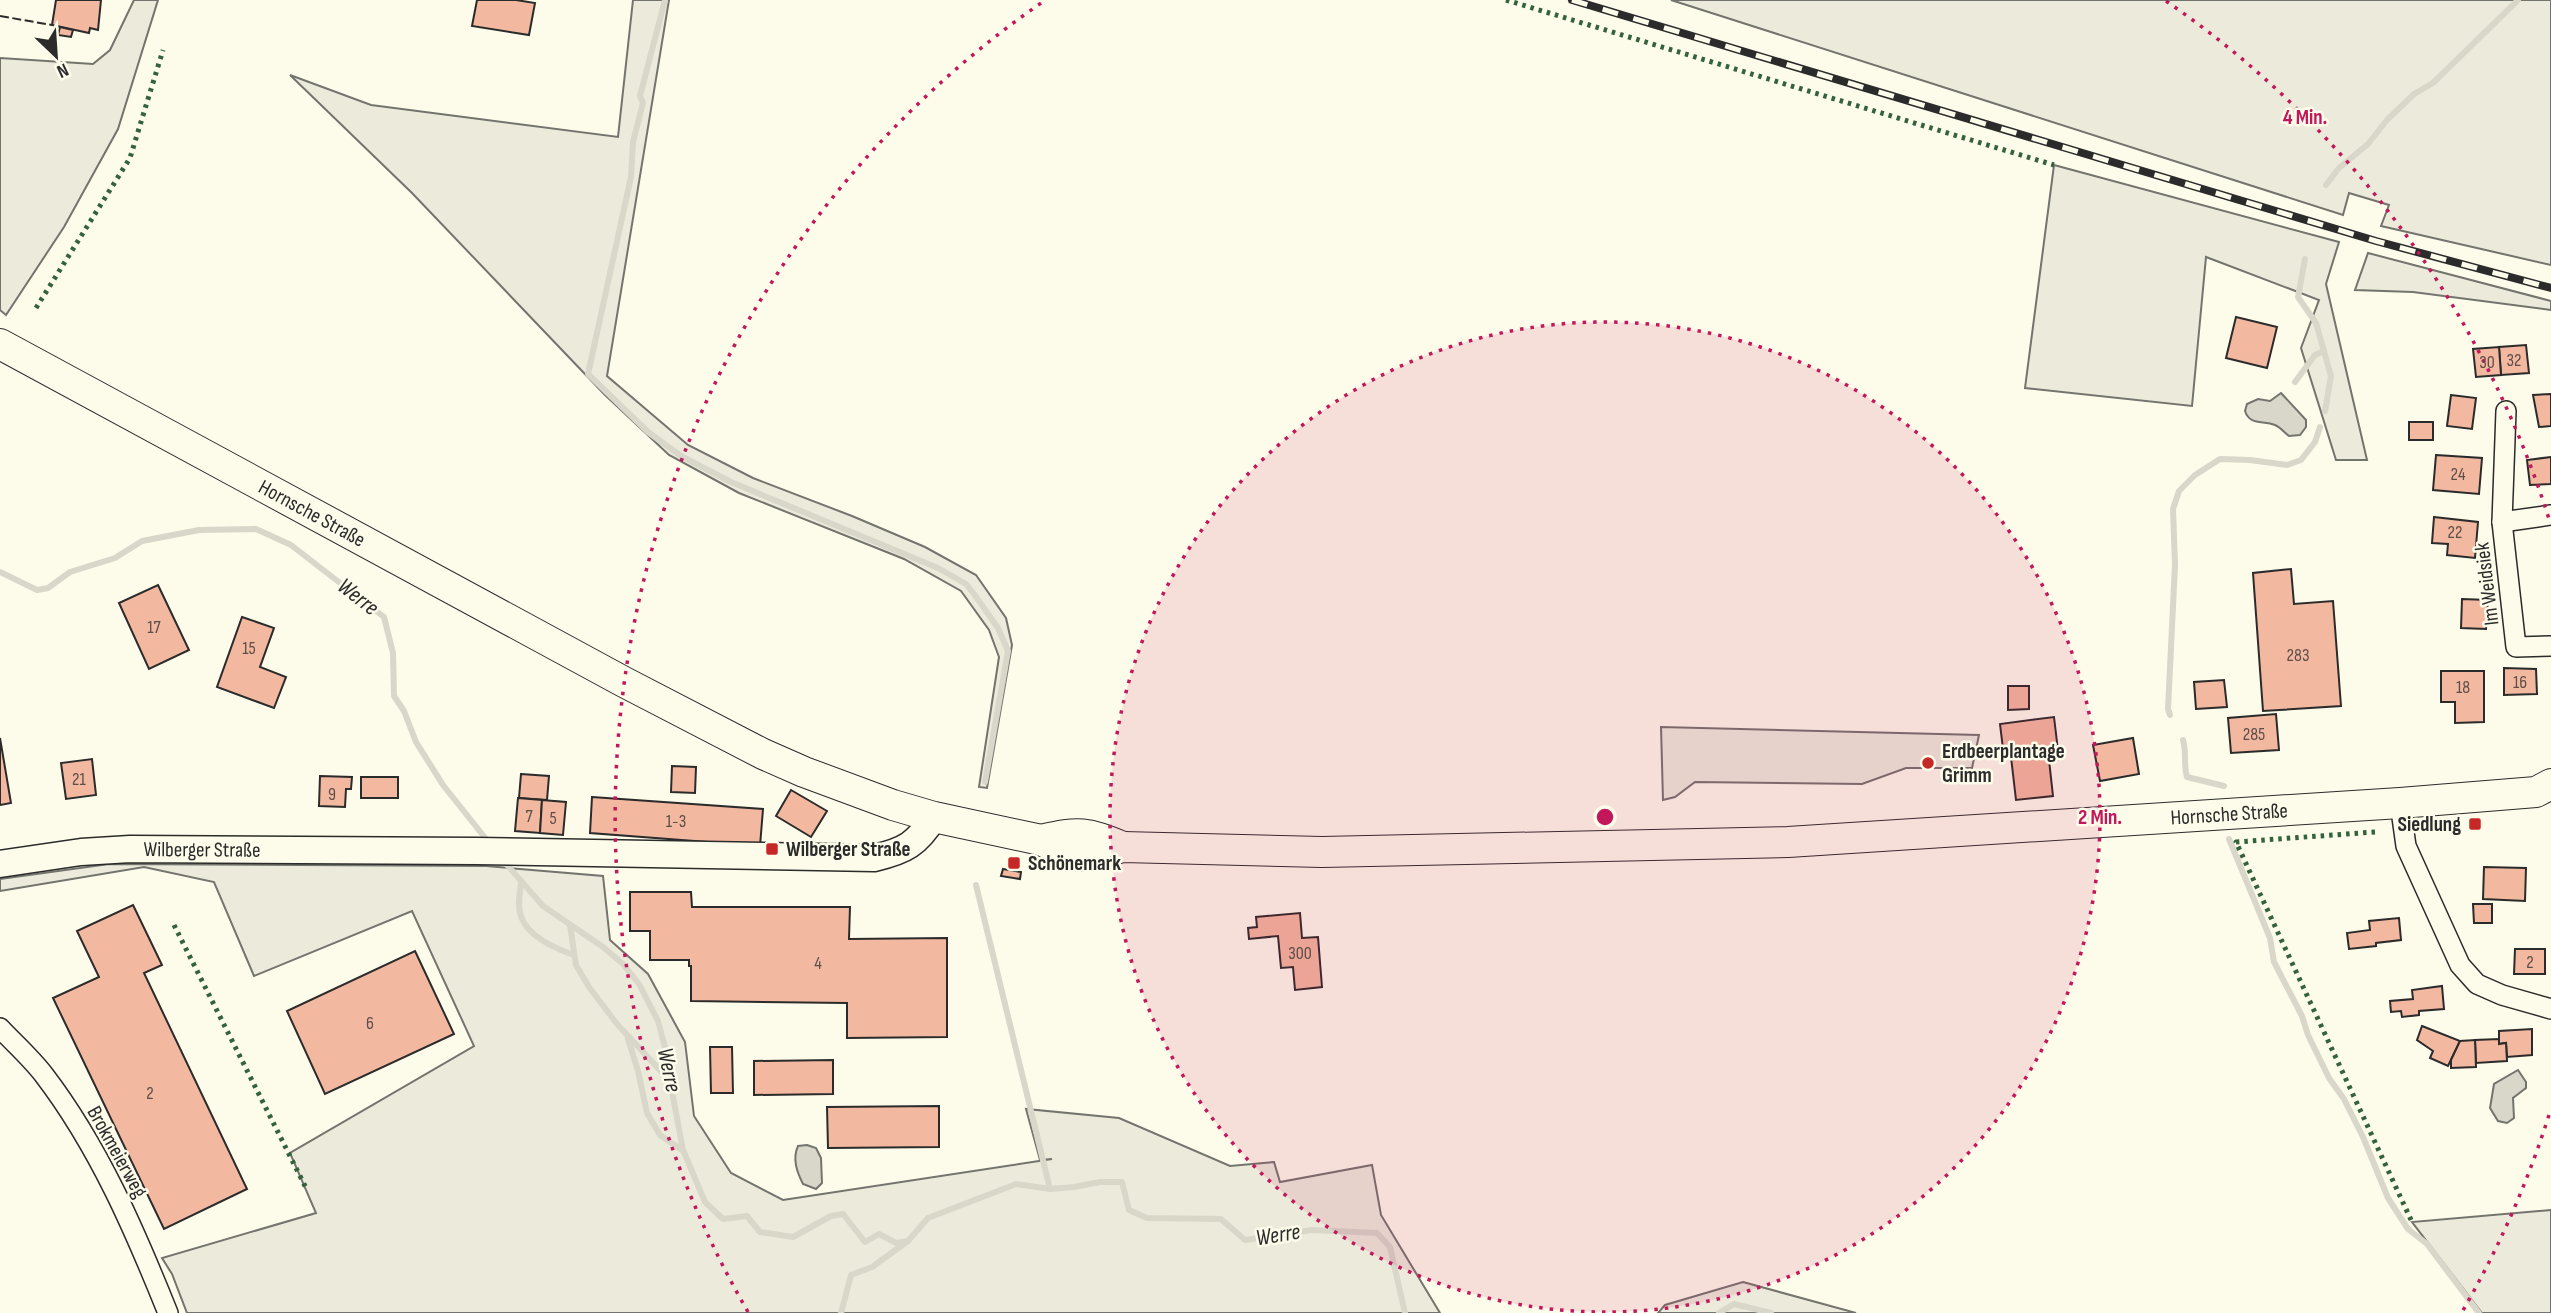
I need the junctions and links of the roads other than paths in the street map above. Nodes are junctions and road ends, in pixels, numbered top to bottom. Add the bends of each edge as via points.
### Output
1 (0, 344) edge
2 (2506, 411) dead end
3 (2551, 515) edge
4 (2502, 522) junction
5 (2551, 646) edge
6 (2546, 791) edge
7 (2400, 803) junction
8 (934, 817) junction
9 (0, 864) edge
10 (2551, 1009) edge
11 (0, 1028) edge
12 (168, 1313) edge

1 - 8 main road, Hornsche Straße via 763,754
2 - 4 street, Im Weidsiek
3 - 4 street, Im Weidsiek
4 - 5 street, Im Weidsiek via 2516,647
6 - 7 main road, Hornsche Straße
7 - 8 main road, Hornsche Straße via 1693,845 1322,852 1123,847 1088,856 1071,855 1041,840
7 - 10 street via 2406,846 2460,965 2477,984
8 - 9 street, Wilberger Straße via 909,847 874,858 130,849
11 - 12 street, Brokmeierweg via 43,1074 87,1138

